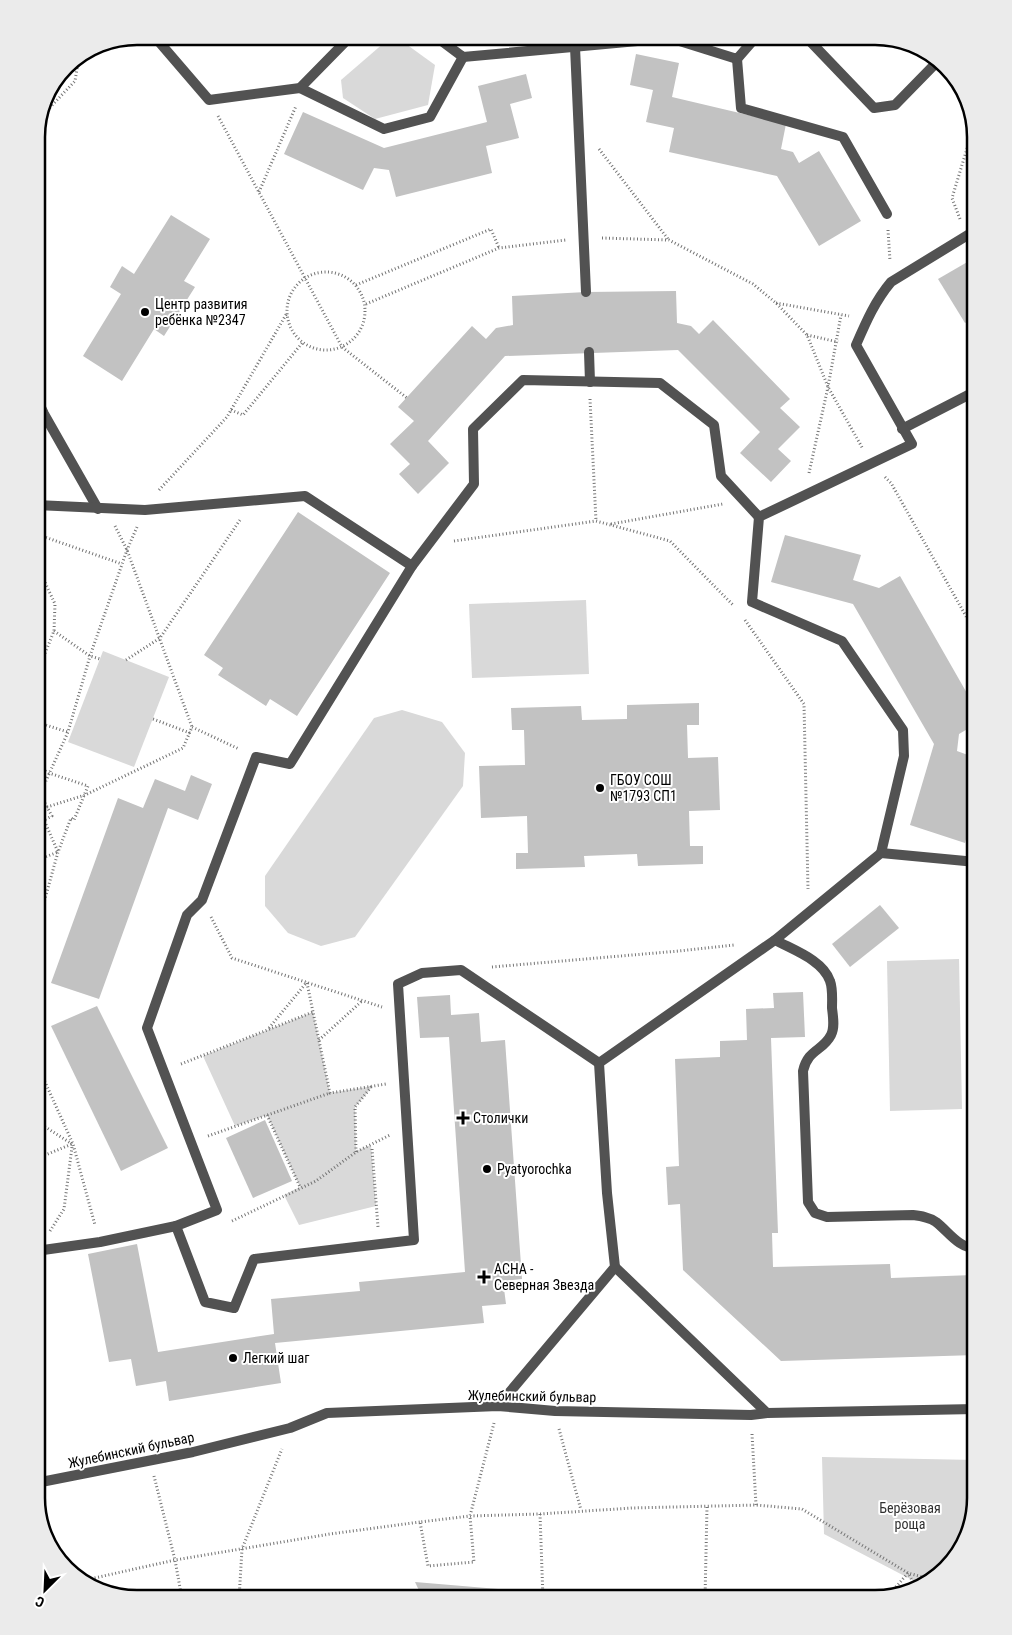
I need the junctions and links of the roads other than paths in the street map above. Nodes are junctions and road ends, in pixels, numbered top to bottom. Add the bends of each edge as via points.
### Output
1 (162, 45) edge
2 (343, 45) edge
3 (447, 45) edge
4 (596, 45) edge
5 (692, 45) edge
6 (749, 45) edge
7 (814, 45) edge
8 (575, 47) junction
9 (463, 57) junction
10 (737, 59) junction
11 (933, 66) edge
12 (302, 89) junction
13 (887, 214) road end
14 (967, 235) edge
15 (586, 292) dead end
16 (589, 352) dead end
17 (590, 382) junction
18 (967, 396) edge
19 (45, 416) edge
20 (902, 429) junction
21 (45, 506) edge
22 (102, 509) junction
23 (759, 517) junction
24 (412, 566) junction
25 (881, 853) junction
26 (967, 861) edge
27 (775, 940) junction
28 (599, 1063) junction
29 (176, 1226) junction
30 (967, 1247) edge
31 (45, 1250) edge
32 (615, 1267) junction
33 (498, 1406) junction
34 (967, 1409) edge
35 (767, 1413) junction
36 (45, 1481) edge

1 - 12 street via 209,100
2 - 12 street
3 - 9 street
4 - 8 street
5 - 10 street
6 - 10 street
7 - 11 street via 874,108 895,105
8 - 9 street
8 - 15 street
9 - 12 street via 430,117 384,129
10 - 13 street via 741,108 844,136
14 - 20 street via 891,282 880,295 856,345
16 - 17 street
17 - 23 street via 660,383 714,425 721,476
17 - 24 street via 523,380 474,429 474,484
18 - 20 street
19 - 22 street
20 - 23 street via 912,444
21 - 22 street
22 - 24 street via 145,510 305,496
23 - 25 street via 752,602 842,641 903,730 904,756
24 - 29 street via 290,764 256,757 202,900 187,915 147,1028 217,1210
25 - 26 street
25 - 27 street
27 - 28 street
27 - 30 street via 813,961 825,971 831,982 831,1034 810,1054 803,1071 808,1202 815,1214 827,1217 927,1217
28 - 29 street via 461,970 422,973 398,984 414,1240 254,1259 234,1308 205,1302
28 - 32 street
29 - 31 street
32 - 33 street
32 - 35 street
33 - 35 street, Жулебинский бульвар via 555,1411
33 - 36 street, Жулебинский бульвар via 327,1414 290,1428 150,1461
34 - 35 street, Жулебинский бульвар

